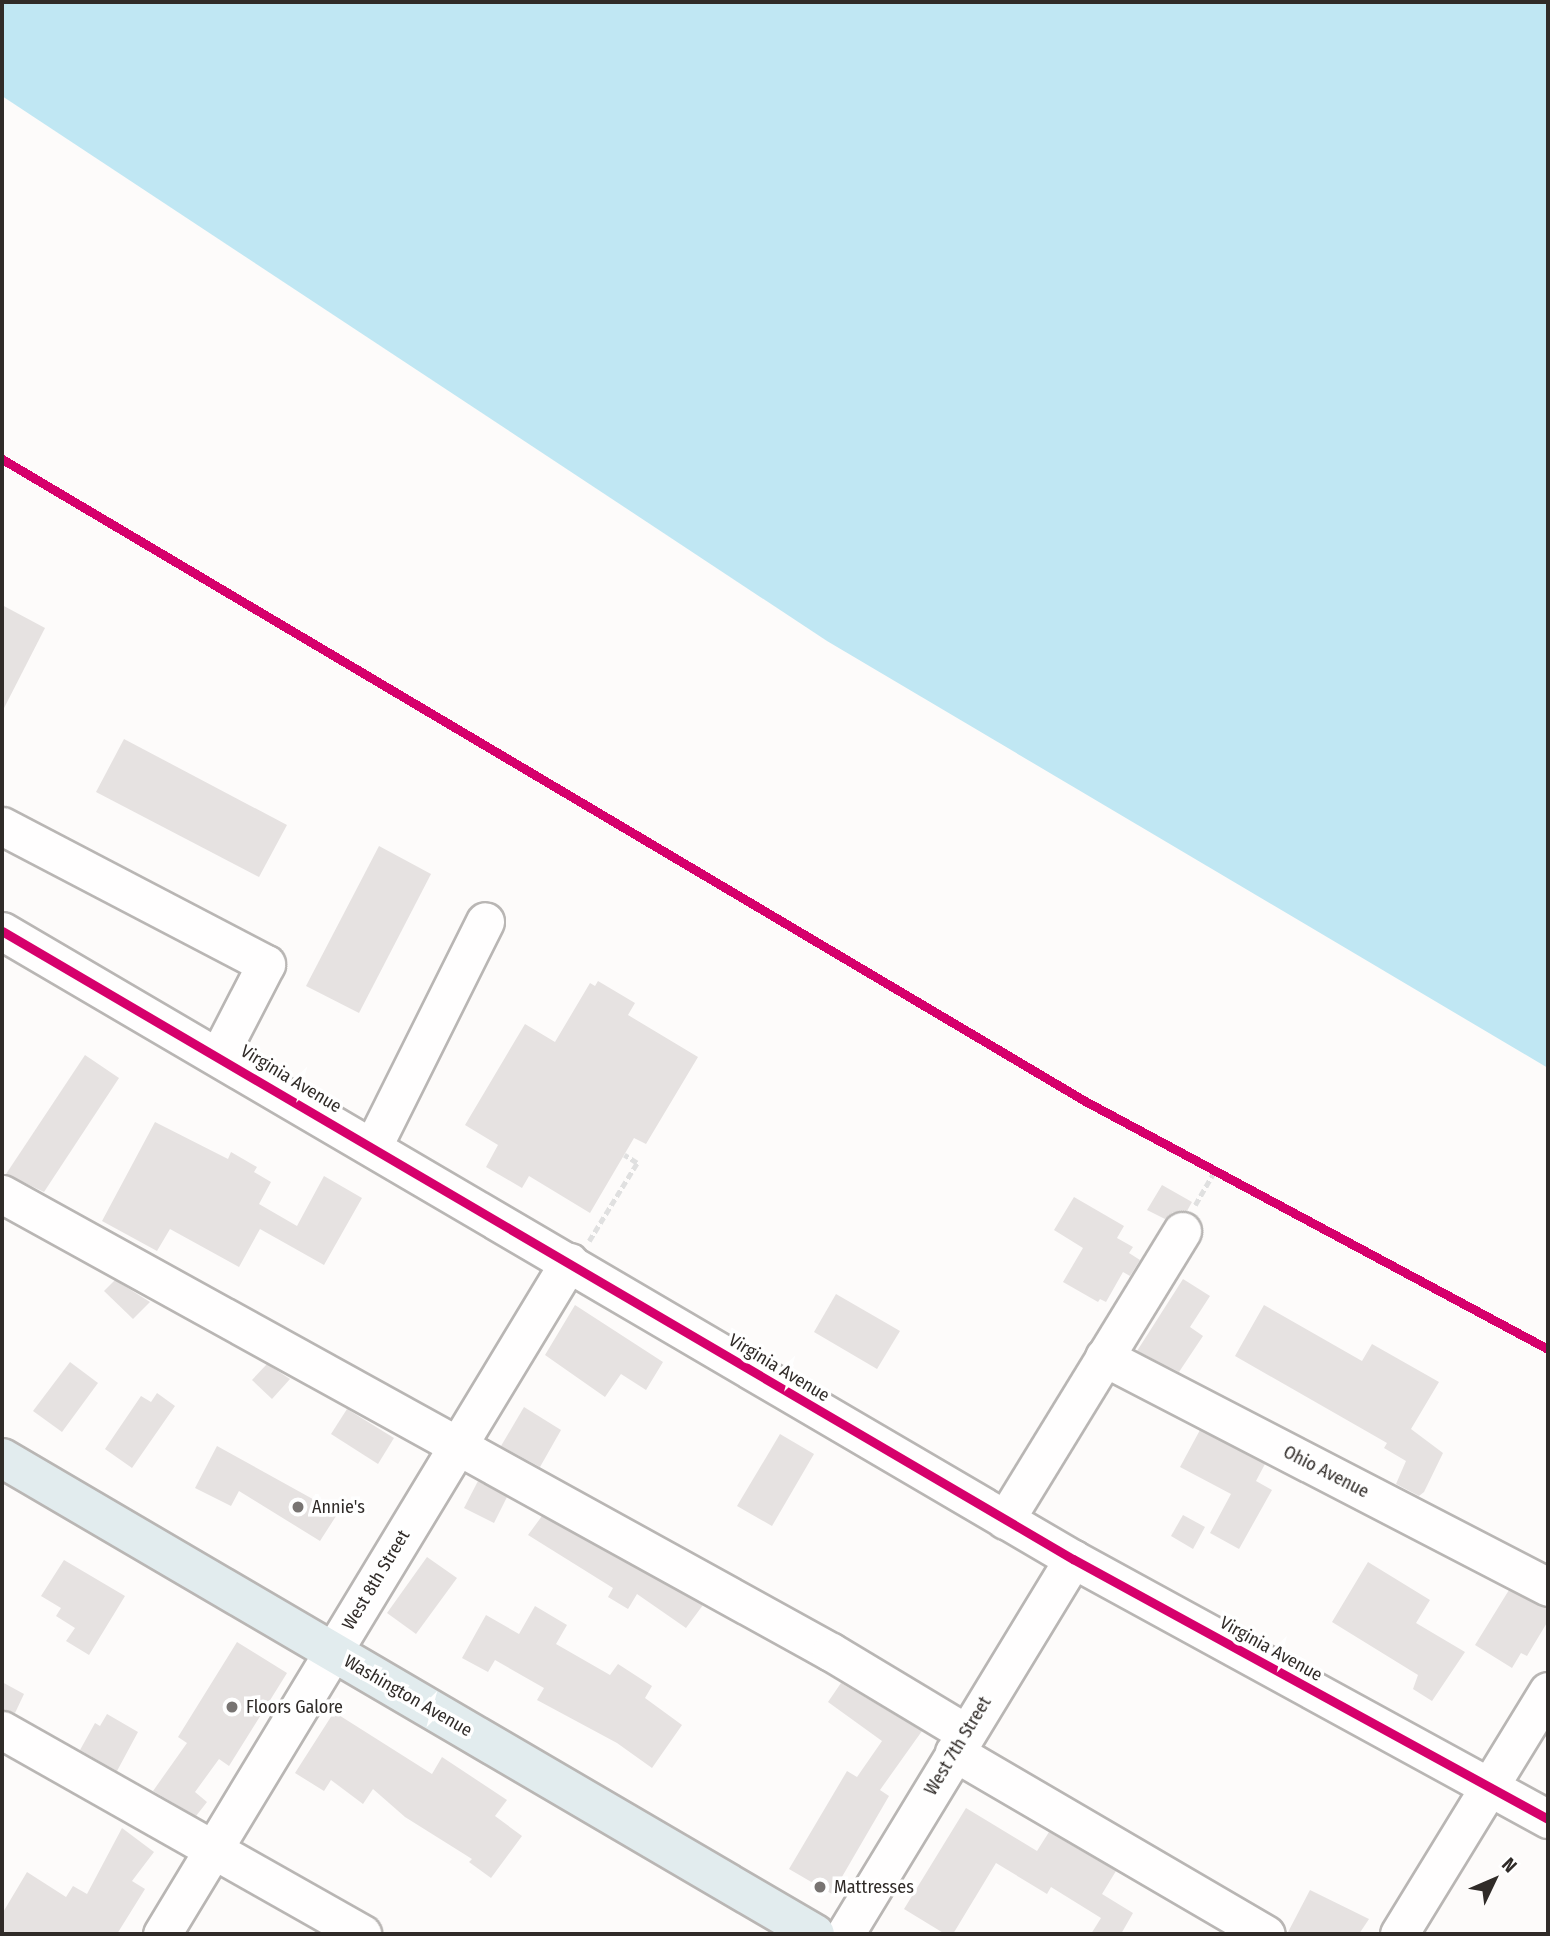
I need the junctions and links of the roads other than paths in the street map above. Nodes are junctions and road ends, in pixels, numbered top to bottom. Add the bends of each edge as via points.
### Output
1 (2, 826) edge
2 (485, 921) dead end
3 (2, 931) edge
4 (219, 1055) junction
5 (373, 1146) junction
6 (2, 1194) edge
7 (1182, 1231) dead end
8 (579, 1252) junction
9 (1104, 1357) junction
10 (457, 1446) junction
11 (2, 1458) edge
12 (1005, 1520) junction
13 (1073, 1559) junction
14 (1548, 1587) edge
15 (333, 1652) junction
16 (1548, 1691) edge
17 (2, 1730) edge
18 (960, 1742) junction
19 (1490, 1787) junction
20 (1548, 1819) edge
21 (215, 1848) junction
22 (162, 1934) edge
23 (362, 1934) edge
24 (815, 1934) edge
25 (845, 1934) edge
26 (1266, 1934) edge
27 (1399, 1934) edge

1 - 4 street via 266,964
2 - 5 street
3 - 4 street, Virginia Avenue
4 - 5 street, Virginia Avenue
5 - 8 street, Virginia Avenue
6 - 10 street
7 - 9 street
8 - 10 street, West 8th Street
8 - 12 street, Virginia Avenue
9 - 12 street
9 - 14 street, Ohio Avenue
10 - 15 street, West 8th Street
10 - 18 street via 831,1653
11 - 15 main road, Washington Avenue
12 - 13 street, Virginia Avenue
13 - 18 street, West 7th Street
13 - 19 street, Virginia Avenue
15 - 21 street, West 8th Street
15 - 24 main road, Washington Avenue
16 - 19 street
17 - 21 street
18 - 25 street, West 7th Street
18 - 26 street
19 - 20 street, Virginia Avenue
19 - 27 street
21 - 22 street, West 8th Street
21 - 23 street

